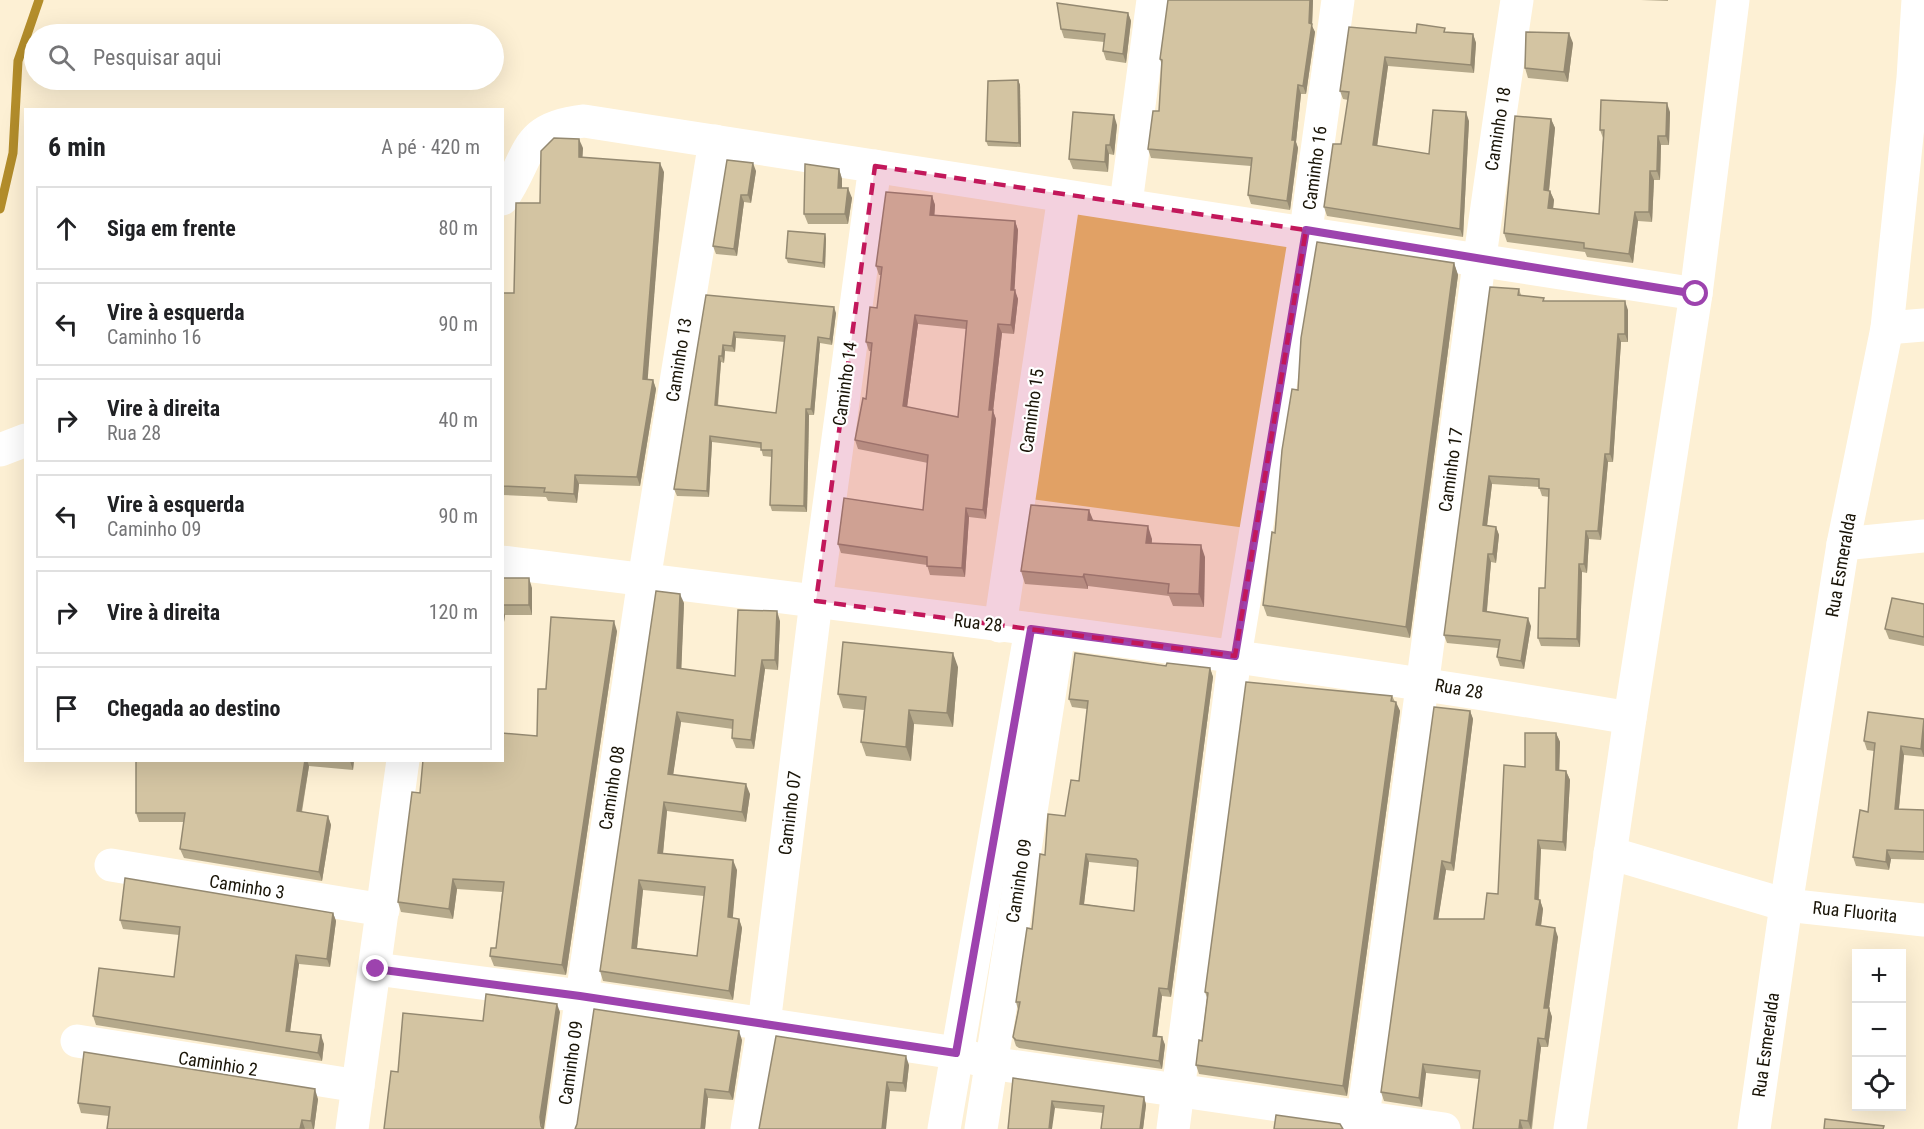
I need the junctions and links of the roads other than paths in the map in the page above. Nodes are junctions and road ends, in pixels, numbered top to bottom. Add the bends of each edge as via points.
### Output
1 (1153, 0) edge
2 (1338, 0) edge
3 (1517, 0) edge
4 (1733, 0) edge
5 (1918, 0) edge
6 (1919, 77) edge
7 (715, 141) junction
8 (875, 166) junction
9 (1064, 196) junction
10 (504, 199) edge
11 (1126, 203) junction
12 (1306, 230) junction
13 (1478, 258) junction
14 (1696, 294) junction
15 (1924, 325) edge
16 (1887, 328) junction
17 (24, 441) edge
18 (0, 450) edge
19 (1924, 536) edge
20 (1843, 544) junction
21 (504, 562) edge
22 (644, 580) junction
23 (816, 601) junction
24 (1030, 629) junction
25 (1235, 656) junction
26 (1423, 683) junction
27 (1630, 718) junction
28 (402, 762) edge
29 (1610, 853) junction
30 (111, 865) dead end
31 (1786, 904) junction
32 (383, 910) junction
33 (1924, 920) edge
34 (376, 969) junction
35 (580, 996) junction
36 (764, 1024) junction
37 (77, 1041) dead end
38 (956, 1053) junction
39 (990, 1063) junction
40 (358, 1086) junction
41 (1179, 1090) junction
42 (1362, 1123) edge
43 (352, 1129) edge
44 (562, 1129) edge
45 (747, 1129) edge
46 (944, 1129) edge
47 (981, 1129) edge
48 (1173, 1129) edge
49 (1444, 1129) edge
50 (1570, 1129) edge
51 (1754, 1129) edge

1 - 11 street
2 - 12 street, Caminho 16
3 - 13 street, Caminho 18
4 - 14 street
5 - 6 street, Rua Esmeralda
6 - 16 street, Rua Esmeralda
7 - 8 street
7 - 10 street via 584,122 564,124 546,129 530,145
7 - 22 street, Caminho 13
8 - 9 street
8 - 23 street, Caminho 14
9 - 11 street
9 - 24 street, Caminho 15
11 - 12 street
12 - 13 street
12 - 25 street, Caminho 16
13 - 14 street
13 - 26 street, Caminho 17
14 - 27 street
15 - 16 street
16 - 20 street, Rua Esmeralda
17 - 18 street
19 - 20 street
20 - 31 street, Rua Esmeralda
21 - 22 street, Rua 28
22 - 23 street, Rua 28
22 - 35 street, Caminho 08
23 - 24 street, Rua 28
23 - 36 street, Caminho 07
24 - 25 street, Rua 28
24 - 38 street, Caminho 09
24 - 39 street, Caminho 09
25 - 26 street, Rua 28
25 - 41 street, Caminho 16
26 - 27 street, Rua 28
26 - 42 street, Caminho 17
27 - 29 street
28 - 32 street
29 - 31 street, Rua Fluorita
29 - 50 street
30 - 32 street, Caminho 3
31 - 33 street, Rua Fluorita
31 - 51 street, Rua Esmeralda
32 - 34 street
34 - 35 street
34 - 40 street
35 - 36 street
35 - 44 street, Caminho 09
36 - 38 street
36 - 45 street, Caminho 07
37 - 40 street, Caminhio 2
38 - 39 street
38 - 46 street, Caminho 09
39 - 41 street
39 - 47 street, Caminho 09
40 - 43 street
41 - 42 street
41 - 48 street, Caminho 16
42 - 49 street

